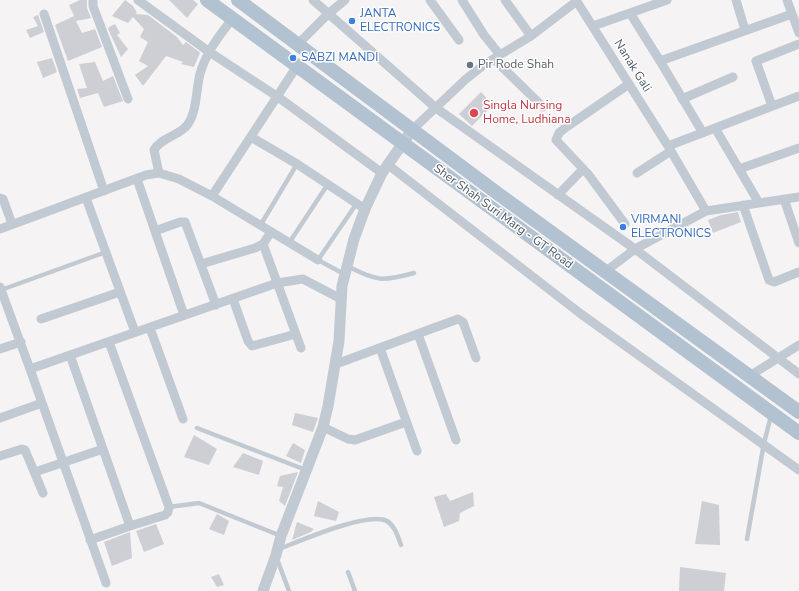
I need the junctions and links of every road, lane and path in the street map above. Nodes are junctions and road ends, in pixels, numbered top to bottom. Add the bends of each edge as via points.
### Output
1 (93, 0) edge
2 (138, 0) edge
3 (207, 0) edge
4 (238, 0) edge
5 (313, 0) edge
6 (345, 0) edge
7 (430, 0) edge
8 (462, 0) edge
9 (505, 0) edge
10 (667, 0) edge
11 (736, 0) edge
12 (787, 0) edge
13 (576, 1) edge
14 (630, 13) junction
15 (44, 14) dead end
16 (328, 14) junction
17 (792, 14) junction
18 (232, 19) junction
19 (593, 26) junction
20 (745, 30) junction
21 (799, 33) edge
22 (531, 36) junction
23 (459, 40) dead end
24 (799, 44) edge
25 (297, 45) junction
26 (208, 51) junction
27 (497, 57) junction
28 (660, 61) junction
29 (297, 66) junction
30 (733, 77) dead end
31 (629, 84) junction
32 (799, 96) edge
33 (278, 97) junction
34 (128, 99) dead end
35 (682, 99) junction
36 (772, 106) junction
37 (543, 107) dead end
38 (436, 108) junction
39 (715, 128) junction
40 (412, 130) junction
41 (703, 133) junction
42 (251, 137) junction
43 (403, 143) junction
44 (669, 148) junction
45 (799, 148) edge
46 (297, 164) junction
47 (384, 168) junction
48 (584, 169) junction
49 (739, 169) junction
50 (159, 173) junction
51 (637, 173) dead end
52 (137, 179) junction
53 (328, 184) junction
54 (104, 191) junction
55 (558, 195) junction
56 (212, 196) junction
57 (799, 197) edge
58 (0, 198) edge
59 (86, 198) junction
60 (784, 199) junction
61 (759, 203) junction
62 (361, 205) junction
63 (743, 205) junction
64 (706, 211) junction
65 (12, 224) junction
66 (625, 224) dead end
67 (260, 226) junction
68 (0, 229) edge
69 (154, 231) junction
70 (271, 232) junction
71 (289, 243) junction
72 (799, 243) edge
73 (263, 244) junction
74 (635, 249) junction
75 (106, 252) junction
76 (318, 260) junction
77 (201, 264) junction
78 (346, 270) junction
79 (606, 271) junction
80 (799, 272) edge
81 (414, 273) dead end
82 (277, 283) junction
83 (1, 288) edge
84 (120, 292) junction
85 (233, 299) junction
86 (341, 299) junction
87 (216, 305) junction
88 (184, 315) junction
89 (41, 319) dead end
90 (150, 328) junction
91 (135, 332) junction
92 (296, 334) junction
93 (418, 334) junction
94 (20, 342) junction
95 (109, 342) junction
96 (799, 345) edge
97 (301, 348) dead end
98 (380, 348) junction
99 (0, 349) edge
100 (70, 355) junction
101 (476, 358) dead end
102 (777, 358) junction
103 (336, 364) junction
104 (30, 369) junction
105 (799, 374) edge
106 (751, 375) junction
107 (42, 403) junction
108 (799, 412) edge
109 (772, 414) junction
110 (0, 418) edge
111 (183, 419) dead end
112 (406, 422) junction
113 (323, 427) junction
114 (197, 428) dead end
115 (799, 433) edge
116 (456, 440) dead end
117 (764, 443) junction
118 (103, 449) junction
119 (417, 452) dead end
120 (0, 456) edge
121 (62, 463) junction
122 (306, 470) junction
123 (799, 470) edge
124 (35, 472) junction
125 (43, 493) dead end
126 (169, 507) junction
127 (130, 526) junction
128 (280, 536) junction
129 (747, 539) dead end
130 (90, 540) junction
131 (401, 545) dead end
132 (277, 552) junction
133 (348, 572) dead end
134 (106, 584) dead end
135 (263, 591) edge
136 (289, 591) edge
137 (354, 591) edge

1 - 34 street
2 - 26 street
3 - 18 main road, Sher Shah Suri Marg - GT Road
4 - 25 main road, Sher Shah Suri Marg - GT Road
5 - 16 street
6 - 16 street
7 - 23 street
8 - 27 street
9 - 22 street
10 - 14 street
11 - 20 street
12 - 17 street
13 - 19 street, Nanak Gali
13 - 22 street
14 - 19 street
14 - 28 street
15 - 54 street
16 - 25 street
16 - 38 street
17 - 20 street
17 - 21 street
18 - 26 street
18 - 29 main road, Sher Shah Suri Marg - GT Road
19 - 31 street, Nanak Gali
20 - 28 street
22 - 27 street
24 - 36 street via 756,61
25 - 40 main road, Sher Shah Suri Marg - GT Road
26 - 33 street
26 - 50 street via 189,123 158,144 154,150
27 - 37 street
27 - 38 street via 466,79
28 - 35 street
29 - 33 street
29 - 43 main road, Sher Shah Suri Marg - GT Road
30 - 35 street
31 - 44 street, Nanak Gali
31 - 48 street via 556,137 558,143
32 - 36 street
33 - 42 street
33 - 47 street
35 - 41 street
36 - 39 street
38 - 40 street
38 - 55 street
39 - 41 street
39 - 49 street
40 - 43 street
40 - 79 main road, Sher Shah Suri Marg - GT Road
41 - 44 street
42 - 46 street
42 - 56 street
43 - 47 street
43 - 109 main road, Sher Shah Suri Marg - GT Road
44 - 51 street
44 - 64 street, Nanak Gali
45 - 49 street
46 - 53 street
46 - 67 lane
47 - 62 street
47 - 117 street via 581,314
48 - 55 street
48 - 66 street
49 - 61 street
50 - 52 street
50 - 56 street via 172,176
52 - 54 street
52 - 69 street
53 - 62 street
53 - 71 lane
54 - 59 street
55 - 74 street
56 - 67 street
57 - 60 street
58 - 65 street
59 - 65 street
59 - 75 street
60 - 61 street
60 - 72 street
61 - 63 street
62 - 76 lane
62 - 78 street
63 - 64 street
63 - 80 street via 769,280 774,282
64 - 74 street
65 - 68 street
67 - 70 street
69 - 77 street via 185,222
69 - 88 street
70 - 71 street
70 - 73 street
71 - 76 street
73 - 77 street
73 - 82 street
74 - 79 street
74 - 102 street
75 - 83 lane
75 - 84 street
76 - 78 lane
77 - 87 street
78 - 81 lane via 386,280
78 - 86 street
79 - 106 main road, Sher Shah Suri Marg - GT Road
82 - 85 street
82 - 86 street via 303,279
82 - 92 street
83 - 94 street
84 - 89 street
84 - 91 street
85 - 87 street
85 - 92 street via 252,346
86 - 103 street
87 - 88 street
88 - 90 street
90 - 91 street
90 - 111 street
91 - 95 street
92 - 97 street
93 - 98 street
93 - 101 street via 461,320
93 - 116 street
94 - 99 street
94 - 104 street
95 - 100 street
95 - 126 street
96 - 102 street
98 - 103 street
98 - 112 street
100 - 104 street
100 - 118 street
102 - 105 street
102 - 106 street
103 - 113 street
104 - 107 street
106 - 108 main road, Sher Shah Suri Marg - GT Road
107 - 110 street
107 - 121 street
109 - 115 main road, Sher Shah Suri Marg - GT Road
109 - 117 lane
112 - 113 street via 355,440
112 - 119 street
113 - 122 street
114 - 122 lane
117 - 123 street
117 - 129 lane
118 - 121 street
118 - 127 street
120 - 124 street via 25,450
121 - 124 street
121 - 130 street
122 - 128 street
124 - 125 street
126 - 127 street via 165,515
126 - 128 lane via 199,503
127 - 130 street
128 - 132 street
130 - 134 street
131 - 132 lane via 387,521 366,520 330,530
132 - 135 street
132 - 136 lane
133 - 137 lane

